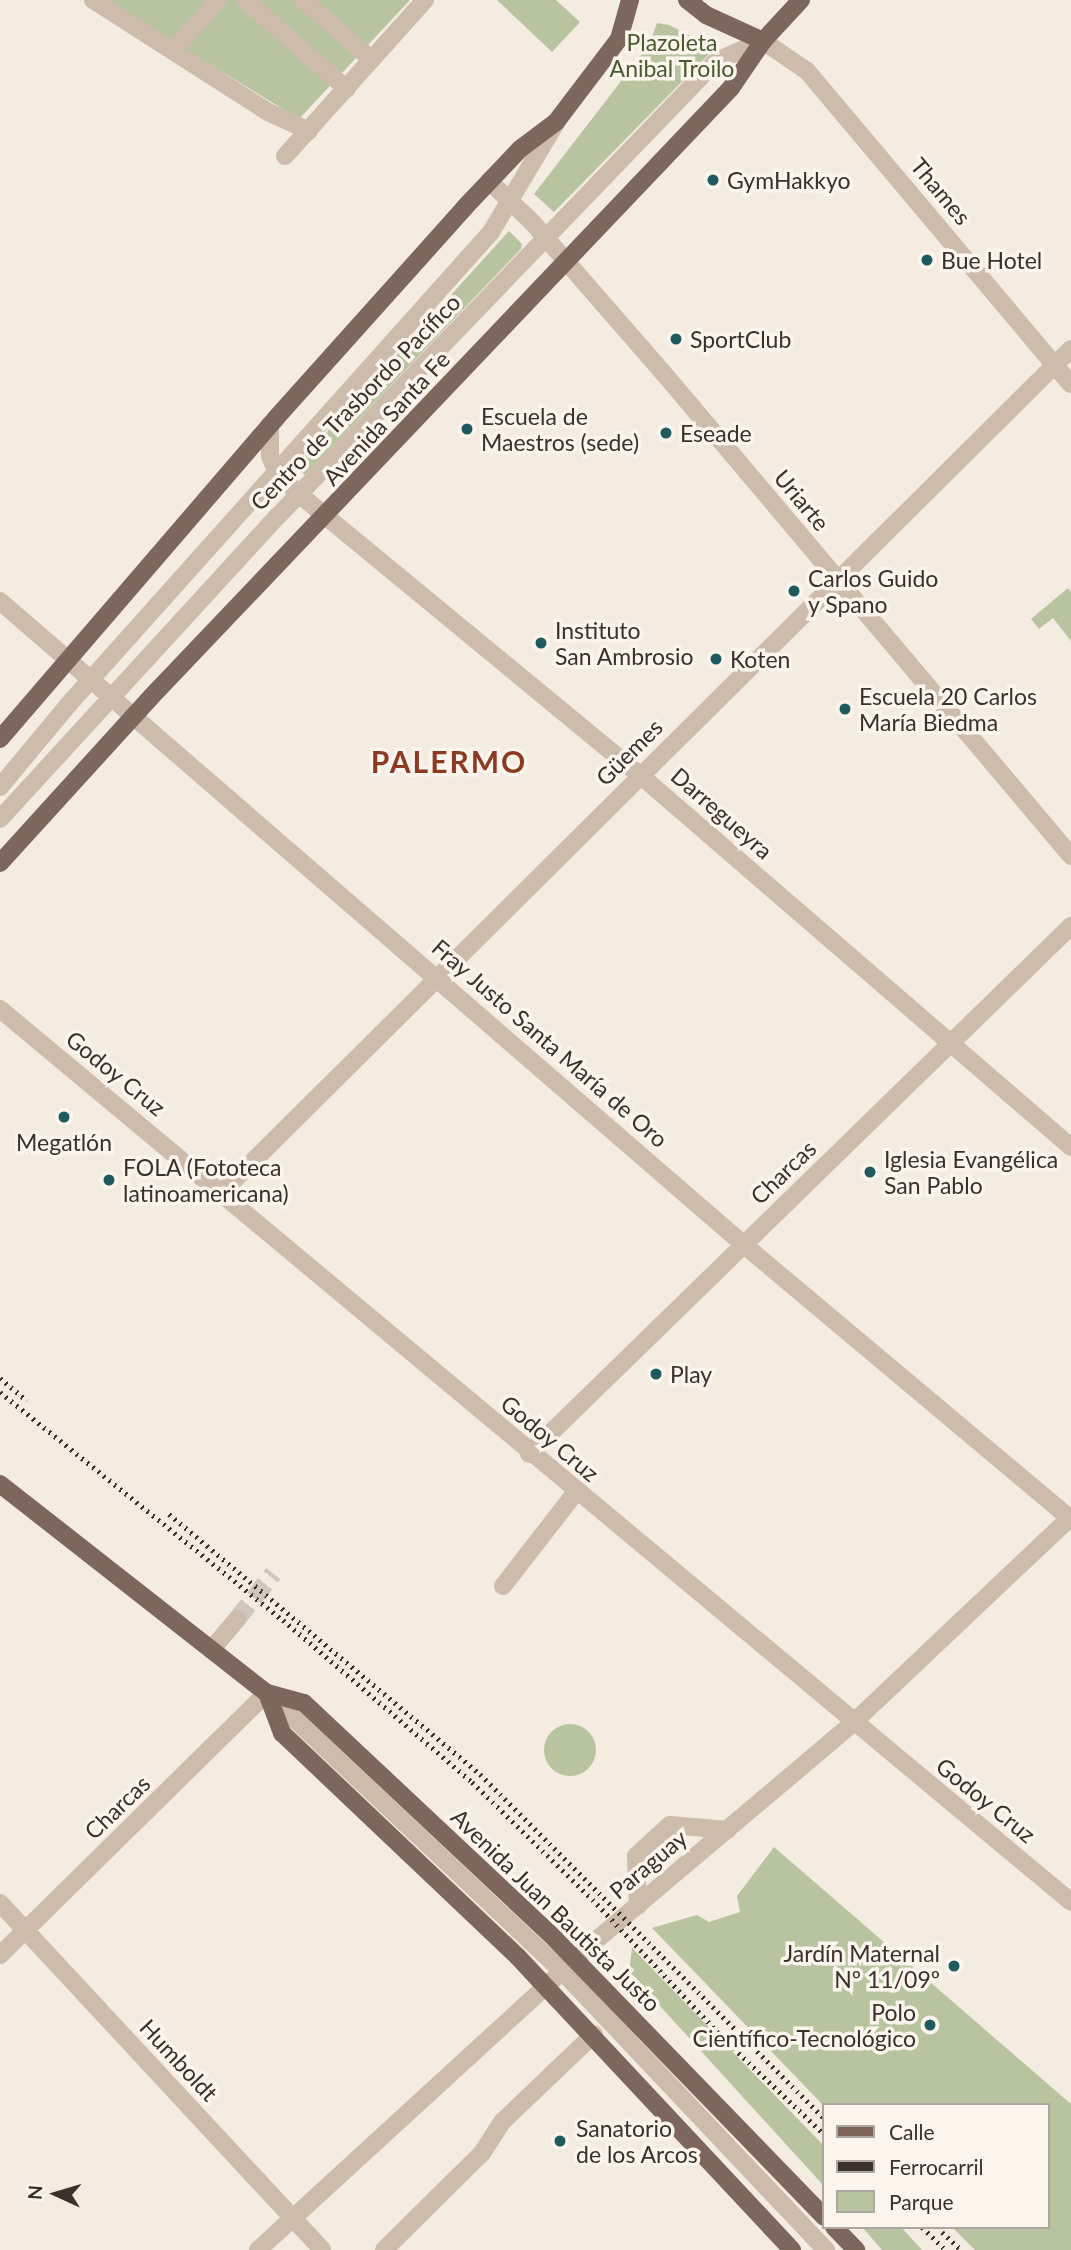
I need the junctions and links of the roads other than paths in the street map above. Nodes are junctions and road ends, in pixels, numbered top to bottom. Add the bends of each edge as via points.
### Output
1 (93, 0) edge
2 (218, 0) edge
3 (245, 0) edge
4 (303, 0) edge
5 (425, 0) edge
6 (630, 0) edge
7 (687, 0) edge
8 (801, 0) edge
9 (763, 41) junction
10 (173, 51) junction
11 (372, 60) junction
12 (347, 89) junction
13 (556, 122) junction
14 (309, 131) junction
15 (285, 156) dead end
16 (489, 181) junction
17 (511, 202) junction
18 (546, 238) junction
19 (568, 262) junction
20 (1071, 349) edge
21 (1055, 365) junction
22 (1071, 384) edge
23 (270, 424) junction
24 (277, 473) junction
25 (300, 495) junction
26 (326, 516) junction
27 (838, 582) junction
28 (0, 601) edge
29 (66, 658) junction
30 (92, 680) junction
31 (111, 696) junction
32 (134, 716) junction
33 (0, 739) edge
34 (640, 775) junction
35 (0, 787) edge
36 (0, 819) edge
37 (1071, 856) edge
38 (0, 863) edge
39 (1071, 926) edge
40 (437, 977) junction
41 (0, 1009) edge
42 (951, 1043) junction
43 (1071, 1147) edge
44 (223, 1191) junction
45 (743, 1244) junction
46 (529, 1454) junction
47 (0, 1484) edge
48 (576, 1492) junction
49 (1071, 1518) edge
50 (503, 1586) dead end
51 (237, 1619) tunnel mouth
52 (212, 1649) junction
53 (267, 1693) junction
54 (853, 1723) junction
55 (728, 1830) junction
56 (1071, 1902) edge
57 (0, 1903) edge
58 (638, 1906) junction
59 (26, 1930) junction
60 (0, 1955) edge
61 (569, 1966) junction
62 (547, 1987) junction
63 (594, 2034) junction
64 (822, 2215) edge
65 (292, 2218) junction
66 (836, 2229) edge
67 (258, 2250) edge
68 (322, 2250) edge
69 (384, 2250) edge
70 (792, 2250) edge
71 (827, 2250) edge
72 (856, 2250) edge

1 - 10 street
2 - 10 street
3 - 12 street
4 - 11 street
5 - 11 street
6 - 13 main road via 619,39
7 - 9 main road via 706,15
8 - 9 main road, Avenida Santa Fe
9 - 18 street, Centro de Trasbordo Pacífico via 716,61
9 - 19 main road, Avenida Santa Fe via 731,88
9 - 21 street, Thames via 807,71
10 - 14 street via 268,112
11 - 12 street
12 - 14 street
13 - 16 main road via 520,149
13 - 17 street, Centro de Trasbordo Pacífico
14 - 15 street
16 - 17 street, Uriarte
16 - 23 main road
17 - 18 street, Uriarte
17 - 24 street, Centro de Trasbordo Pacífico via 491,232
18 - 19 street, Uriarte
18 - 25 street, Centro de Trasbordo Pacífico
19 - 26 main road, Avenida Santa Fe
19 - 27 street, Uriarte
20 - 21 street, Güemes
21 - 22 street, Thames
21 - 27 street, Güemes
23 - 24 street via 270,456
23 - 29 main road
24 - 25 street, Darregueyra
24 - 30 street, Centro de Trasbordo Pacífico
25 - 26 street, Darregueyra
25 - 31 street, Centro de Trasbordo Pacífico
26 - 32 main road, Avenida Santa Fe
26 - 34 street, Darregueyra
27 - 34 street, Güemes
27 - 37 street, Uriarte
28 - 29 street, Fray Justo Santa María de Oro
29 - 30 street, Fray Justo Santa María de Oro
29 - 33 main road
30 - 31 street, Fray Justo Santa María de Oro
30 - 35 street, Centro de Trasbordo Pacífico
31 - 32 street, Fray Justo Santa María de Oro
31 - 36 street, Centro de Trasbordo Pacífico
32 - 38 main road, Avenida Santa Fe
32 - 40 street, Fray Justo Santa María de Oro
34 - 40 street, Güemes
34 - 42 street, Darregueyra
39 - 42 street, Charcas
40 - 44 street, Güemes
40 - 45 street, Fray Justo Santa María de Oro
41 - 44 street, Godoy Cruz
42 - 43 street, Darregueyra
42 - 45 street, Charcas
44 - 46 street, Godoy Cruz
45 - 46 street, Charcas
45 - 49 street, Fray Justo Santa María de Oro
46 - 48 street, Godoy Cruz
47 - 52 main road, Avenida Juan Bautista Justo
48 - 50 street
48 - 54 street, Godoy Cruz
49 - 54 street, Paraguay
51 - 52 street
52 - 53 main road, Avenida Juan Bautista Justo
53 - 59 street, Charcas
53 - 61 main road, Avenida Juan Bautista Justo via 304,1703
53 - 62 main road via 282,1733
54 - 55 street, Paraguay
54 - 56 street, Godoy Cruz
55 - 58 street, Paraguay
55 - 58 street via 670,1825 636,1856
57 - 59 street, Humboldt
58 - 61 street, Paraguay
59 - 60 street, Charcas
59 - 65 street, Humboldt
61 - 62 street, Paraguay
61 - 64 main road, Avenida Juan Bautista Justo
61 - 71 street
62 - 63 main road
62 - 65 street, Paraguay
63 - 69 street via 502,2122 482,2153
63 - 70 main road
65 - 67 street, Paraguay
65 - 68 street, Humboldt
66 - 72 main road

